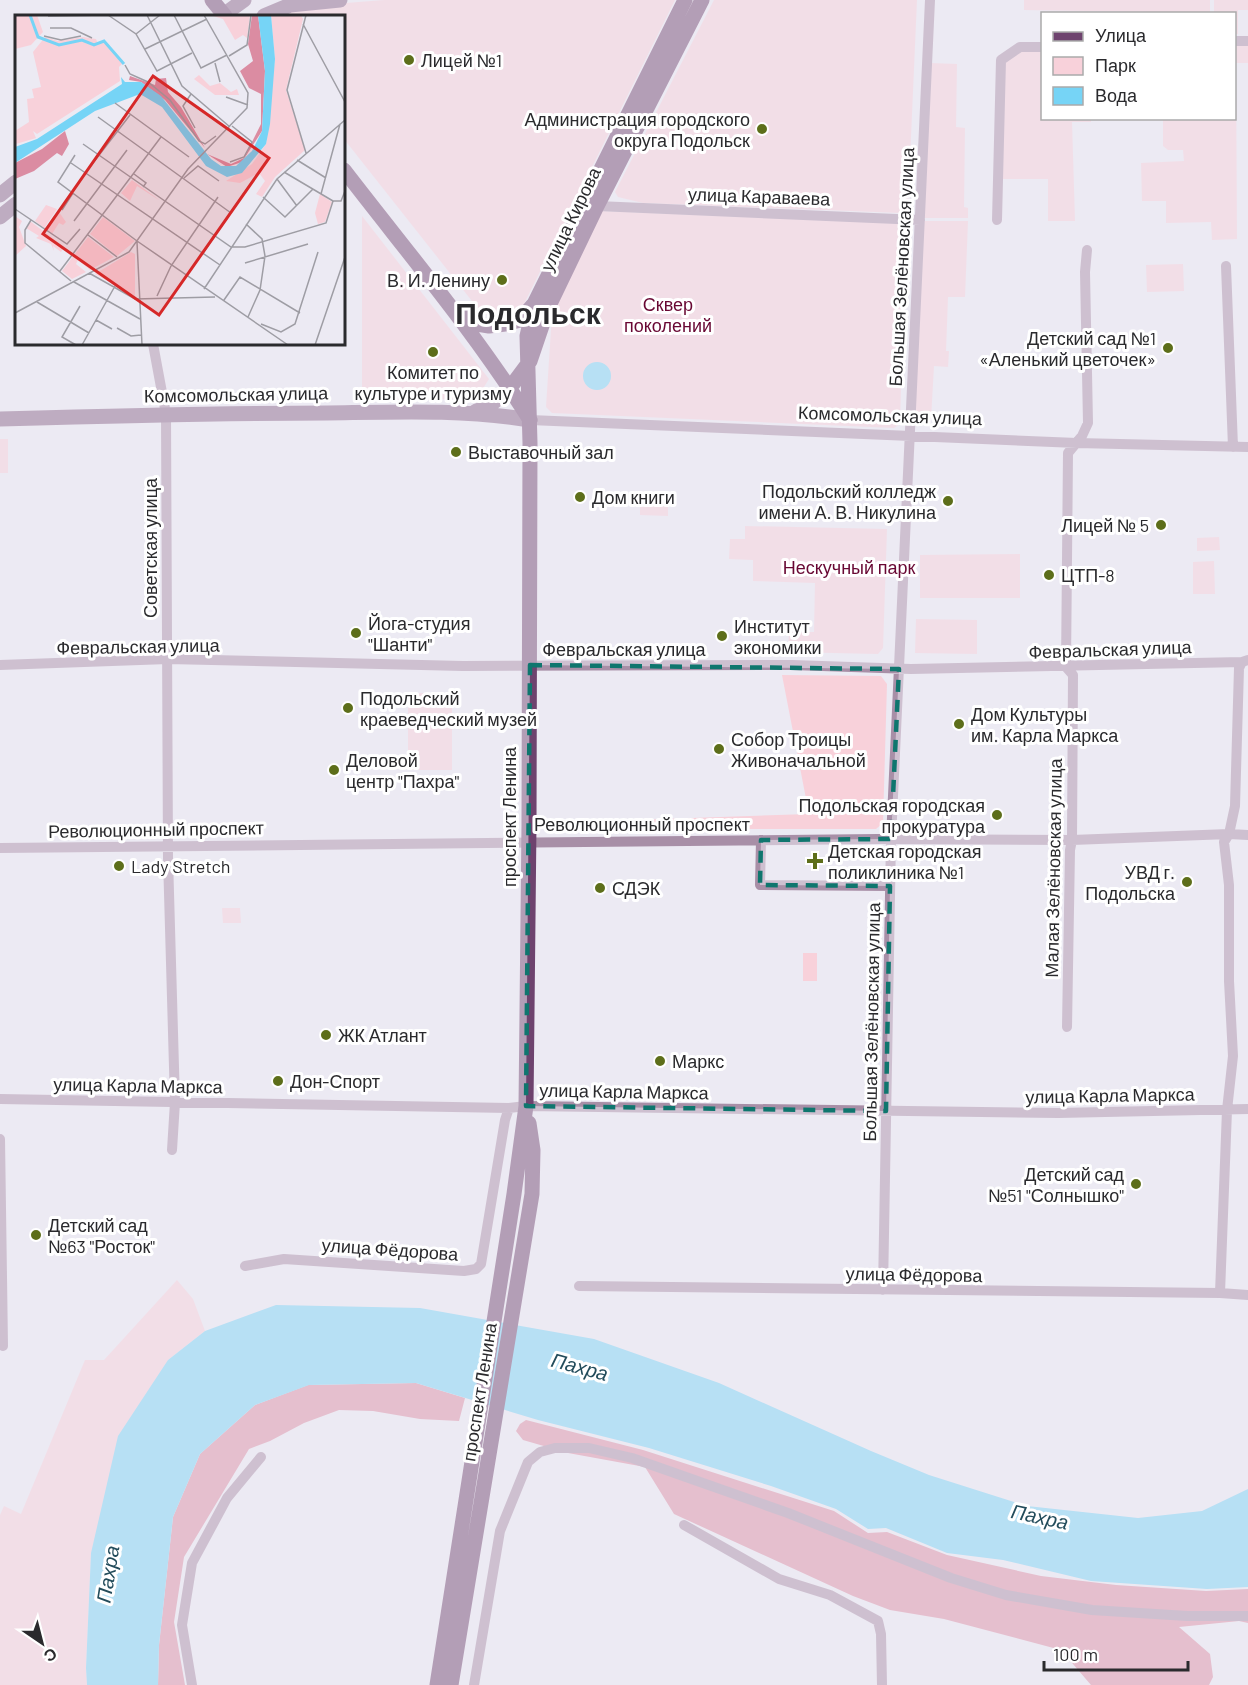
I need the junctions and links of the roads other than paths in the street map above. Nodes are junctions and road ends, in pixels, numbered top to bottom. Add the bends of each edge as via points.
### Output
1 (212, 0) edge
2 (244, 0) edge
3 (340, 0) edge
4 (685, 0) edge
5 (702, 0) edge
6 (930, 0) edge
7 (222, 15) edge
8 (224, 15) edge
9 (267, 15) edge
10 (1041, 47) edge
11 (345, 171) edge
12 (15, 183) edge
13 (0, 195) edge
14 (15, 205) edge
15 (597, 206) junction
16 (0, 217) edge
17 (920, 220) junction
18 (997, 220) dead end
19 (1087, 250) dead end
20 (1226, 266) dead end
21 (535, 302) junction
22 (452, 310) junction
23 (153, 345) edge
24 (530, 361) junction
25 (510, 388) junction
26 (473, 412) junction
27 (166, 414) junction
28 (0, 419) edge
29 (530, 420) junction
30 (910, 435) junction
31 (1077, 442) junction
32 (1233, 447) junction
33 (1248, 447) edge
34 (168, 659) junction
35 (1245, 661) edge
36 (0, 665) edge
37 (530, 665) junction
38 (1066, 667) junction
39 (899, 669) junction
40 (1229, 834) junction
41 (1248, 835) edge
42 (891, 839) junction
43 (760, 840) junction
44 (1072, 840) junction
45 (529, 842) junction
46 (168, 845) junction
47 (0, 848) edge
48 (890, 886) junction
49 (1067, 1027) dead end
50 (0, 1099) edge
51 (176, 1102) junction
52 (526, 1106) junction
53 (510, 1108) junction
54 (1248, 1109) edge
55 (886, 1110) junction
56 (1227, 1110) junction
57 (0, 1139) edge
58 (172, 1150) dead end
59 (245, 1266) dead end
60 (579, 1286) dead end
61 (883, 1290) junction
62 (1220, 1293) junction
63 (1248, 1295) edge
64 (3, 1346) dead end
65 (261, 1457) dead end
66 (684, 1525) dead end
67 (1248, 1616) edge
68 (192, 1685) edge
69 (437, 1685) edge
70 (451, 1685) edge
71 (474, 1685) edge
72 (882, 1685) edge

1 - 7 main road
2 - 8 main road
3 - 9 main road via 290,5
4 - 21 main road, улица Кирова
5 - 15 main road, улица Кирова
6 - 17 street, Большая Зелёновская улица
10 - 18 street via 1020,47 1001,60
11 - 22 main road
12 - 13 main road
14 - 16 main road
15 - 17 street, улица Караваева
15 - 24 main road, улица Кирова via 548,308
17 - 30 street, Большая Зелёновская улица
19 - 31 street, Малая Зелёновская улица via 1088,423
20 - 32 street
21 - 22 main road via 520,320 497,325 477,324
21 - 24 main road, улица Кирова via 528,336
22 - 25 main road
23 - 27 street, Советская улица
24 - 25 main road
24 - 29 main road, проспект Ленина
25 - 26 main road via 488,407
25 - 29 main road
26 - 27 main road, Комсомольская улица
26 - 29 main road, Комсомольская улица
27 - 28 main road, Комсомольская улица
27 - 34 street, Советская улица
29 - 30 street, Комсомольская улица
29 - 37 main road, проспект Ленина
30 - 31 street, Комсомольская улица
30 - 39 street, Большая Зелёновская улица
31 - 32 street, Комсомольская улица
31 - 38 street, Малая Зелёновская улица via 1068,453
32 - 33 street, Комсомольская улица
34 - 36 street, Февральская улица
34 - 37 street, Февральская улица
34 - 46 street, Советская улица
35 - 38 street, Февральская улица
35 - 40 street via 1239,668 1235,806
37 - 39 street, Февральская улица
37 - 45 main road, проспект Ленина
38 - 39 street, Февральская улица
38 - 44 street, Малая Зелёновская улица via 1073,675
39 - 42 street, Большая Зелёновская улица
40 - 41 street, Революционный проспект
40 - 44 street, Революционный проспект
40 - 56 street via 1224,853 1230,885 1233,1056
42 - 43 street, Революционный проспект
42 - 44 street, Революционный проспект
42 - 48 street, Большая Зелёновская улица
43 - 45 street, Революционный проспект
43 - 48 street via 760,885
44 - 49 street, Малая Зелёновская улица
45 - 46 street, Революционный проспект
45 - 52 main road, проспект Ленина
46 - 47 street, Революционный проспект
46 - 51 street, Советская улица
48 - 55 street, Большая Зелёновская улица
50 - 51 street, улица Карла Маркса
51 - 53 street, улица Карла Маркса
51 - 58 street, Советская улица
52 - 53 street, улица Карла Маркса
52 - 55 street, улица Карла Маркса
52 - 69 main road, проспект Ленина
52 - 70 main road, проспект Ленина via 533,1149 532,1194
53 - 59 street, улица Фёдорова via 476,1269 284,1259
54 - 56 street, улица Карла Маркса
55 - 56 street, улица Карла Маркса via 1058,1113
55 - 61 street, Большая Зелёновская улица
56 - 62 street
57 - 64 street
60 - 61 street, улица Фёдорова
61 - 62 street, улица Фёдорова
62 - 63 street, улица Фёдорова
65 - 68 street via 227,1498 192,1563 182,1625
66 - 72 street via 779,1580 830,1595 878,1621
67 - 71 street via 1092,1610 1006,1595 632,1458 590,1448 555,1448 540,1452 528,1462 500,1531

